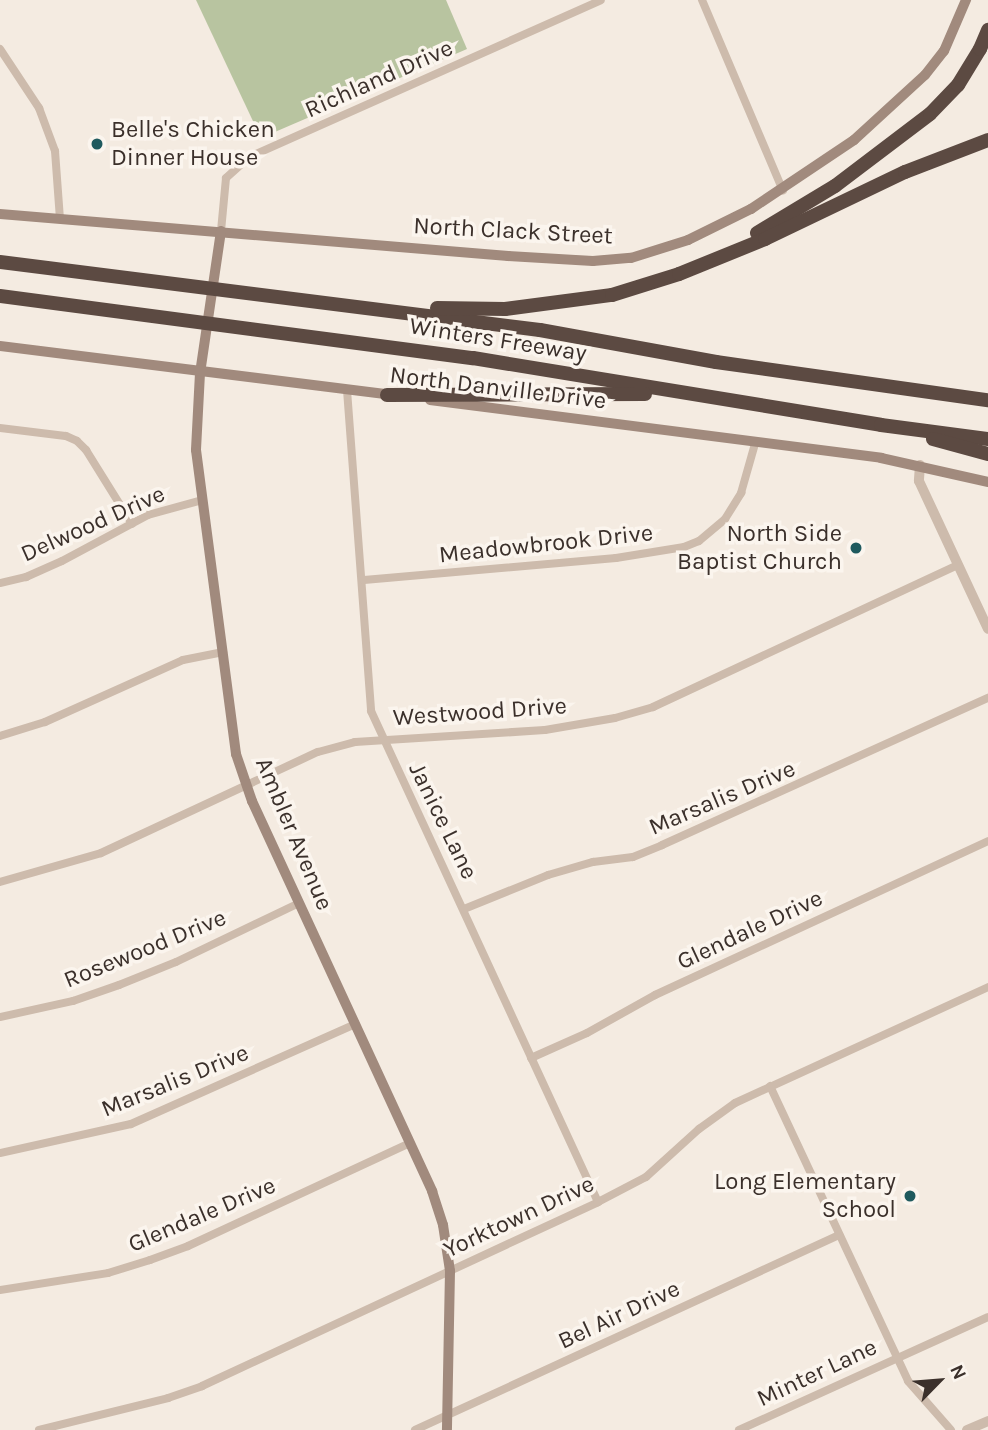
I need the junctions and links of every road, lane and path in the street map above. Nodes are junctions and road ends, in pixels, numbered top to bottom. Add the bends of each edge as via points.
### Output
1 (601, 0) edge
2 (702, 0) edge
3 (966, 0) edge
4 (988, 30) edge
5 (0, 49) edge
6 (988, 140) edge
7 (783, 191) junction
8 (0, 214) edge
9 (60, 219) junction
10 (221, 231) junction
11 (0, 262) edge
12 (679, 274) junction
13 (0, 296) edge
14 (350, 304) junction
15 (0, 346) edge
16 (200, 373) junction
17 (347, 390) junction
18 (387, 395) junction
19 (708, 397) junction
20 (988, 400) edge
21 (881, 425) junction
22 (0, 428) edge
23 (988, 439) edge
24 (755, 444) junction
25 (988, 454) edge
26 (920, 465) junction
27 (988, 482) edge
28 (202, 500) junction
29 (132, 524) junction
30 (958, 565) junction
31 (364, 580) junction
32 (0, 583) edge
33 (988, 629) edge
34 (223, 652) junction
35 (988, 698) edge
36 (0, 736) edge
37 (382, 739) junction
38 (246, 785) junction
39 (988, 841) edge
40 (0, 882) edge
41 (299, 904) junction
42 (464, 909) junction
43 (988, 987) edge
44 (0, 1017) edge
45 (356, 1024) junction
46 (531, 1058) junction
47 (771, 1086) junction
48 (410, 1143) junction
49 (0, 1153) edge
50 (597, 1202) junction
51 (839, 1235) junction
52 (450, 1270) junction
53 (0, 1290) edge
54 (988, 1317) edge
55 (897, 1358) junction
56 (446, 1415) junction
57 (988, 1421) edge
58 (39, 1430) edge
59 (415, 1430) edge
60 (447, 1430) edge
61 (739, 1430) edge
62 (951, 1430) edge
63 (967, 1430) edge

1 - 10 street, Richland Drive via 249,157 226,178
2 - 7 street
3 - 7 main road, North Clack Street via 944,51 925,75 854,140
4 - 12 highway via 958,85 895,142 770,226
5 - 9 street via 39,108 55,151
6 - 12 highway via 905,172
7 - 10 main road, North Clack Street via 688,240 631,258 593,261
8 - 9 main road, North Clack Street
9 - 10 main road, North Clack Street
10 - 16 main road, Ambler Avenue
11 - 14 highway, Winters Freeway
12 - 14 highway via 612,295 530,307
13 - 19 highway, Winters Freeway via 473,358
14 - 20 highway, Winters Freeway
15 - 16 main road, North Danville Drive
16 - 17 main road, North Danville Drive
16 - 28 main road, Ambler Avenue via 197,450
17 - 18 main road, North Danville Drive
17 - 31 street, Janice Lane
18 - 19 highway
18 - 24 main road, North Danville Drive
19 - 21 highway, Winters Freeway
21 - 23 highway, Winters Freeway
21 - 25 highway
22 - 29 street via 77,441
24 - 26 main road, North Danville Drive
24 - 31 street, Meadowbrook Drive via 741,493 725,519 699,541 684,547 616,558
26 - 27 main road, North Danville Drive
26 - 30 street via 919,481
28 - 29 street, Delwood Drive
28 - 34 main road, Ambler Avenue
29 - 32 street, Delwood Drive via 62,561
30 - 33 street
30 - 37 street, Westwood Drive via 653,707 545,730
31 - 37 street, Janice Lane via 368,696
34 - 36 street via 183,660 45,722
34 - 38 main road, Ambler Avenue via 236,754
35 - 42 street, Marsalis Drive via 633,857 548,875
37 - 38 street, Westwood Drive via 318,752
37 - 42 street, Janice Lane
38 - 40 street, Westwood Drive via 101,853
38 - 41 main road, Ambler Avenue
39 - 46 street, Glendale Drive via 655,995
41 - 44 street, Rosewood Drive via 119,985
41 - 45 main road, Ambler Avenue
42 - 46 street, Janice Lane
43 - 47 street, Yorktown Drive
45 - 48 main road, Ambler Avenue
45 - 49 street, Marsalis Drive via 131,1125
46 - 50 street, Janice Lane
47 - 50 street, Yorktown Drive via 735,1103 699,1129 646,1177
47 - 51 street
48 - 52 main road, Ambler Avenue via 443,1225
48 - 53 street, Glendale Drive via 150,1260 108,1273
50 - 52 street, Yorktown Drive
51 - 55 street
51 - 56 street, Bel Air Drive
52 - 56 main road, Ambler Avenue
52 - 58 street, Yorktown Drive via 202,1386
54 - 55 street, Minter Lane
55 - 61 street, Minter Lane
55 - 62 street via 908,1381
56 - 59 street, Bel Air Drive
56 - 60 main road, Ambler Avenue
57 - 63 street

